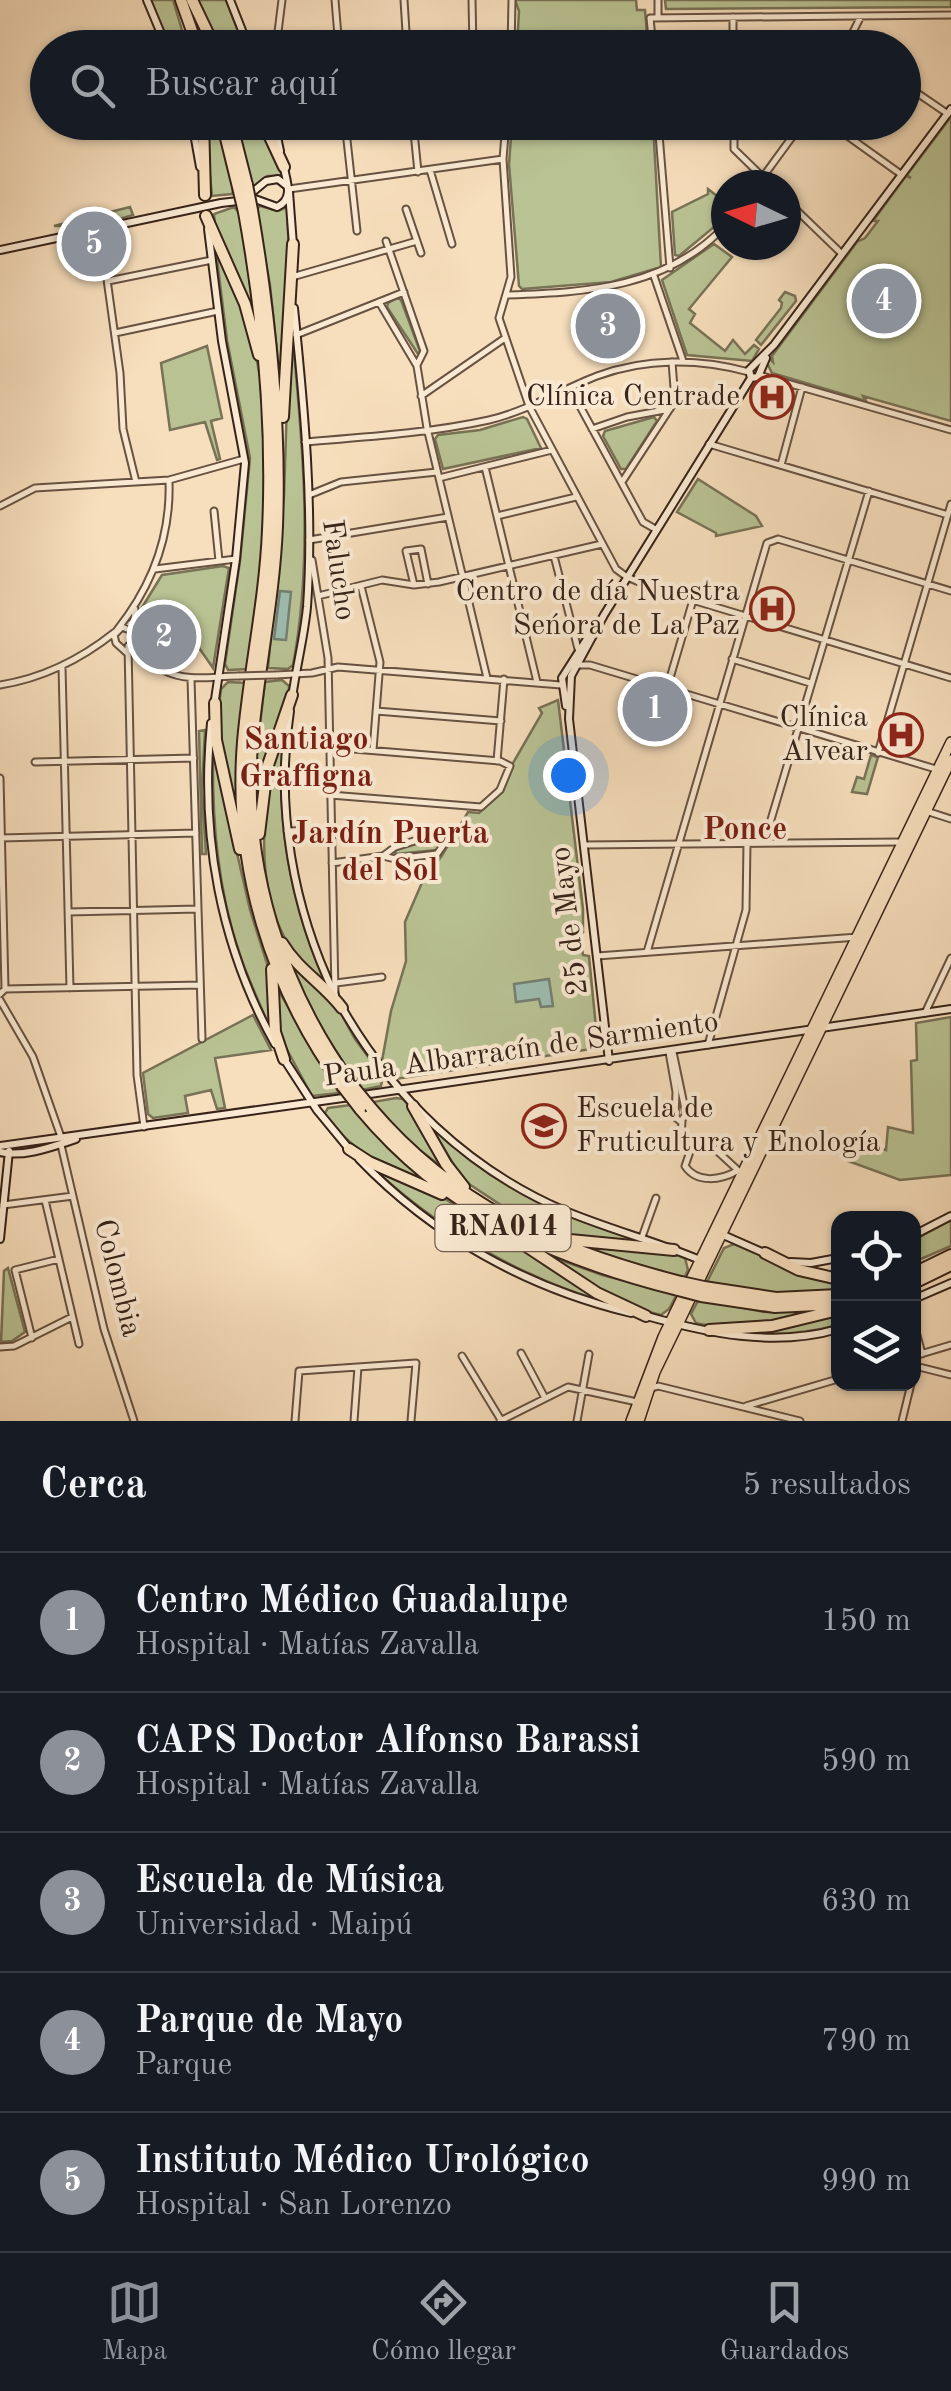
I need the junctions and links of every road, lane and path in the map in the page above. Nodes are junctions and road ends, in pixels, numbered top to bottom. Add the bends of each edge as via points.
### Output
1 (147, 0) edge
2 (181, 0) edge
3 (191, 0) edge
4 (230, 0) edge
5 (282, 0) edge
6 (334, 0) edge
7 (404, 0) edge
8 (472, 0) edge
9 (512, 0) edge
10 (658, 0) edge
11 (951, 15) edge
12 (861, 16) junction
13 (733, 17) junction
14 (654, 18) junction
15 (160, 30) edge
16 (190, 30) edge
17 (204, 30) edge
18 (242, 30) edge
19 (278, 30) edge
20 (337, 30) edge
21 (406, 30) edge
22 (473, 30) edge
23 (511, 30) edge
24 (654, 30) edge
25 (733, 30) edge
26 (854, 30) edge
27 (921, 95) edge
28 (949, 112) edge
29 (195, 140) edge
30 (204, 140) edge
31 (228, 140) edge
32 (234, 140) edge
33 (271, 140) edge
34 (278, 140) edge
35 (346, 140) edge
36 (415, 140) edge
37 (505, 140) edge
38 (659, 140) edge
39 (734, 140) edge
40 (789, 140) edge
41 (853, 140) edge
42 (504, 160) junction
43 (284, 167) junction
44 (430, 170) junction
45 (756, 170) edge
46 (768, 170) edge
47 (418, 172) junction
48 (902, 175) junction
49 (350, 182) junction
50 (242, 186) junction
51 (261, 188) junction
52 (288, 189) junction
53 (222, 203) junction
54 (264, 203) junction
55 (206, 206) junction
56 (406, 208) dead end
57 (248, 211) junction
58 (801, 214) edge
59 (100, 229) junction
60 (357, 231) dead end
61 (711, 239) edge
62 (386, 241) dead end
63 (417, 241) junction
64 (292, 244) junction
65 (452, 244) dead end
66 (0, 250) edge
67 (389, 250) junction
68 (420, 253) dead end
69 (842, 254) junction
70 (212, 260) junction
71 (670, 268) junction
72 (654, 276) junction
73 (292, 277) junction
74 (108, 281) junction
75 (404, 292) junction
76 (507, 296) junction
77 (379, 302) junction
78 (218, 312) junction
79 (115, 333) junction
80 (296, 334) junction
81 (505, 338) junction
82 (672, 362) junction
83 (683, 362) junction
84 (417, 366) junction
85 (754, 373) junction
86 (570, 388) junction
87 (802, 388) junction
88 (422, 396) junction
89 (268, 403) junction
90 (528, 406) junction
91 (670, 409) junction
92 (427, 428) junction
93 (592, 429) junction
94 (951, 430) edge
95 (305, 442) junction
96 (710, 444) junction
97 (552, 450) junction
98 (245, 459) junction
99 (780, 465) junction
100 (485, 467) junction
101 (438, 475) junction
102 (168, 480) junction
103 (136, 482) junction
104 (622, 482) junction
105 (869, 491) junction
106 (306, 496) junction
107 (577, 497) junction
108 (951, 504) edge
109 (0, 506) edge
110 (214, 511) dead end
111 (949, 515) edge
112 (496, 516) junction
113 (448, 517) junction
114 (277, 528) junction
115 (656, 530) junction
116 (308, 540) junction
117 (602, 544) junction
118 (554, 556) junction
119 (236, 559) junction
120 (848, 560) junction
121 (219, 561) junction
122 (509, 566) junction
123 (155, 569) junction
124 (462, 577) junction
125 (628, 578) junction
126 (428, 584) junction
127 (928, 584) junction
128 (414, 585) junction
129 (361, 586) junction
130 (951, 591) edge
131 (318, 596) junction
132 (693, 600) junction
133 (136, 604) junction
134 (745, 616) junction
135 (116, 631) junction
136 (134, 635) junction
137 (824, 640) junction
138 (99, 645) junction
139 (119, 646) junction
140 (128, 648) junction
141 (582, 649) junction
142 (143, 654) junction
143 (732, 659) junction
144 (904, 664) junction
145 (578, 665) junction
146 (590, 665) junction
147 (62, 667) junction
148 (327, 669) junction
149 (379, 670) junction
150 (296, 674) junction
151 (218, 676) junction
152 (192, 678) junction
153 (486, 678) junction
154 (951, 678) edge
155 (504, 680) junction
156 (537, 682) junction
157 (562, 682) junction
158 (811, 683) junction
159 (0, 684) edge
160 (667, 688) junction
161 (292, 695) junction
162 (215, 703) junction
163 (719, 703) junction
164 (376, 711) junction
165 (500, 721) junction
166 (798, 727) junction
167 (951, 742) edge
168 (329, 746) junction
169 (373, 750) junction
170 (878, 753) junction
171 (194, 758) junction
172 (130, 760) junction
173 (951, 760) edge
174 (64, 761) junction
175 (497, 761) junction
176 (35, 762) dead end
177 (942, 770) junction
178 (0, 778) edge
179 (330, 795) junction
180 (926, 811) junction
181 (951, 818) edge
182 (331, 830) junction
183 (287, 831) junction
184 (196, 833) junction
185 (131, 835) junction
186 (66, 836) junction
187 (2, 838) edge
188 (680, 843) junction
189 (747, 843) junction
190 (770, 843) junction
191 (584, 844) junction
192 (906, 844) junction
193 (383, 856) junction
194 (332, 863) junction
195 (262, 885) junction
196 (198, 909) junction
197 (133, 911) junction
198 (68, 912) junction
199 (263, 914) junction
200 (860, 938) junction
201 (268, 943) junction
202 (736, 946) junction
203 (647, 952) junction
204 (334, 954) junction
205 (597, 956) junction
206 (319, 958) junction
207 (951, 958) edge
208 (382, 977) dead end
209 (335, 984) junction
210 (200, 985) junction
211 (135, 986) junction
212 (70, 988) junction
213 (2, 994) edge
214 (336, 995) junction
215 (342, 1008) junction
216 (951, 1009) edge
217 (925, 1013) junction
218 (816, 1030) junction
219 (202, 1038) dead end
220 (707, 1047) junction
221 (671, 1052) junction
222 (284, 1059) junction
223 (610, 1061) junction
224 (347, 1086) junction
225 (400, 1090) junction
226 (312, 1103) junction
227 (413, 1106) junction
228 (144, 1127) junction
229 (61, 1141) junction
230 (693, 1144) junction
231 (4, 1149) edge
232 (349, 1149) junction
233 (743, 1173) junction
234 (73, 1196) junction
235 (656, 1198) dead end
236 (45, 1200) junction
237 (3, 1205) junction
238 (485, 1214) junction
239 (951, 1216) edge
240 (511, 1222) junction
241 (718, 1232) junction
242 (921, 1232) edge
243 (642, 1237) junction
244 (0, 1238) edge
245 (674, 1250) junction
246 (951, 1252) edge
247 (765, 1253) junction
248 (59, 1258) junction
249 (831, 1259) edge
250 (704, 1262) junction
251 (921, 1263) edge
252 (951, 1265) edge
253 (921, 1276) edge
254 (831, 1277) edge
255 (921, 1278) edge
256 (951, 1283) edge
257 (680, 1286) junction
258 (702, 1292) junction
259 (831, 1295) edge
260 (921, 1297) edge
261 (831, 1307) edge
262 (831, 1309) edge
263 (646, 1316) junction
264 (72, 1317) junction
265 (675, 1323) junction
266 (709, 1330) junction
267 (831, 1330) edge
268 (32, 1338) junction
269 (79, 1344) dead end
270 (951, 1345) edge
271 (0, 1347) edge
272 (521, 1353) dead end
273 (589, 1354) dead end
274 (921, 1354) edge
275 (462, 1356) dead end
276 (358, 1367) junction
277 (921, 1370) edge
278 (951, 1375) edge
279 (831, 1381) edge
280 (653, 1385) junction
281 (585, 1391) junction
282 (908, 1391) edge
283 (544, 1398) junction
284 (638, 1399) junction
285 (744, 1407) junction
286 (134, 1421) edge
287 (295, 1421) edge
288 (354, 1421) edge
289 (412, 1421) edge
290 (500, 1421) edge
291 (577, 1421) edge
292 (635, 1421) edge
293 (798, 1421) edge
294 (902, 1421) edge

1 - 15 street
2 - 16 highway
3 - 17 highway
4 - 18 street
5 - 19 street
6 - 20 street
7 - 21 street
8 - 22 street
9 - 23 street
10 - 14 street
11 - 12 street
12 - 13 street
12 - 26 street
13 - 14 street
13 - 25 street
14 - 24 street
27 - 28 street
28 - 48 street, 25 de Mayo
29 - 55 street
30 - 55 highway
31 - 50 highway, RNA014
32 - 50 highway, RNA014
33 - 43 highway
34 - 43 street, Falucho
35 - 49 street
36 - 47 street
37 - 42 street
38 - 71 street
39 - 45 street
40 - 46 street
41 - 48 street
42 - 44 street
42 - 76 street via 512,278
43 - 52 street, Falucho
44 - 47 street
44 - 65 street
47 - 49 street
48 - 69 street, 25 de Mayo
49 - 52 street
49 - 60 street
50 - 57 highway, RNA014, bridge
51 - 52 street via 274,178
51 - 53 street
51 - 54 street
52 - 54 street via 280,206
52 - 64 street, Falucho
53 - 54 street
53 - 55 street
55 - 59 street
55 - 70 street
55 - 89 highway via 248,312
56 - 63 street
57 - 89 highway, RNA014
57 - 114 highway, RNA014 via 274,370
58 - 69 street
59 - 66 street
59 - 74 street
61 - 71 street
62 - 67 street
63 - 67 street
63 - 68 street
64 - 73 street, Falucho
64 - 114 highway
67 - 73 street
67 - 75 street
69 - 85 street, 25 de Mayo
70 - 74 street
70 - 78 street
71 - 72 street
72 - 76 street via 606,289
72 - 83 street
73 - 80 street, Falucho
74 - 79 street
75 - 77 street
75 - 84 street via 424,350
76 - 81 street via 499,314
77 - 80 street
77 - 84 street
78 - 79 street
78 - 98 street
79 - 103 street via 123,429
80 - 95 street, Falucho
81 - 88 street
81 - 90 street
82 - 83 street
82 - 86 street via 618,370
82 - 91 street
83 - 85 street
84 - 88 street
85 - 87 street
85 - 96 street, 25 de Mayo
86 - 90 street
86 - 93 street
87 - 94 street
87 - 99 street
88 - 92 street
89 - 199 highway, RNA014 via 267,552 242,776 246,847
90 - 92 street via 490,420
90 - 97 street
91 - 93 street
91 - 104 street
92 - 95 street
92 - 101 street
93 - 104 street
95 - 106 street, Falucho
96 - 99 street
96 - 115 street, 25 de Mayo
97 - 100 street
97 - 107 street
98 - 102 street
98 - 119 street
99 - 105 street
100 - 101 street
100 - 112 street
101 - 106 street via 341,482
101 - 113 street
102 - 103 street
102 - 123 street via 167,526
103 - 109 street via 35,488
104 - 115 street via 643,522
105 - 111 street
105 - 120 street
106 - 116 street, Falucho
107 - 112 street
107 - 117 street
108 - 111 street
110 - 121 street
111 - 127 street
112 - 122 street
113 - 116 street
113 - 124 street
114 - 195 highway, RNA014 via 251,756
115 - 125 street, 25 de Mayo
116 - 131 street, Falucho
116 - 150 street
117 - 118 street
117 - 125 street
118 - 122 street
118 - 141 street
119 - 121 street
119 - 151 street
120 - 127 street
120 - 134 street via 772,539
120 - 137 street
121 - 123 street
122 - 124 street
122 - 156 street
123 - 133 street
124 - 126 street
124 - 153 street
125 - 132 street
125 - 141 street, 25 de Mayo
126 - 128 street
126 - 128 street via 420,549 406,551
127 - 130 street
127 - 144 street
128 - 129 street via 382,580
129 - 131 street
129 - 149 street
131 - 148 street, Falucho
132 - 134 street
132 - 160 street
133 - 135 street
133 - 136 street
134 - 137 street
134 - 143 street
135 - 136 street via 125,627
135 - 138 street
135 - 139 street
136 - 140 street
136 - 142 street
137 - 144 street
137 - 158 street
138 - 139 street
138 - 147 street
139 - 140 street
140 - 142 street
140 - 172 street
141 - 145 street, 25 de Mayo
141 - 146 street
141 - 157 street, 25 de Mayo
142 - 152 street via 161,670
143 - 158 street
143 - 163 street
144 - 154 street
144 - 170 street
145 - 146 street
145 - 157 street, 25 de Mayo
146 - 160 street
147 - 159 street
147 - 174 street
148 - 149 street
148 - 150 street
148 - 168 street, Falucho
149 - 153 street
149 - 164 street
150 - 151 street, bridge
150 - 161 street
151 - 152 street
151 - 162 street
152 - 171 street
153 - 155 street
155 - 156 street
155 - 165 street
156 - 157 street
157 - 191 street, 25 de Mayo
158 - 166 street
160 - 163 street
161 - 183 street
161 - 195 highway via 262,794
162 - 199 highway via 217,747 242,858
162 - 222 street via 208,800 216,878 238,963
163 - 166 street
163 - 188 street
164 - 165 street
164 - 169 street
165 - 175 street
166 - 170 street
166 - 190 street
167 - 177 main road
168 - 169 street
168 - 179 street, Falucho
169 - 175 street
170 - 177 street
171 - 172 street
171 - 184 street
172 - 174 street
172 - 185 street
173 - 177 main road
174 - 176 street
174 - 186 street
175 - 179 street via 510,766 500,790 481,807
177 - 180 main road
177 - 192 main road
178 - 187 street
179 - 182 street, Falucho
180 - 181 street
180 - 192 main road
182 - 183 street
182 - 194 street, Falucho
183 - 206 street
184 - 185 street
184 - 196 street
185 - 186 street
185 - 197 street
186 - 187 street
186 - 198 street
187 - 213 street
188 - 189 street
188 - 191 street
188 - 203 street
189 - 190 street
189 - 202 street via 746,910
190 - 192 street
191 - 205 street, 25 de Mayo
192 - 200 main road
193 - 193 street via 437,854 448,834 410,842
193 - 194 street
194 - 204 street, Falucho
195 - 199 highway, RNA014
196 - 197 street
196 - 210 street
197 - 198 street
197 - 211 street
198 - 212 street
199 - 201 highway, RNA014
199 - 215 highway via 292,960
199 - 224 highway, RNA014
200 - 202 street
200 - 218 main road
201 - 222 highway via 275,1032
201 - 224 highway, RNA014 via 302,1024
202 - 203 street
202 - 220 street
203 - 205 street
204 - 206 street
204 - 209 street, Falucho
205 - 223 street, 25 de Mayo
206 - 214 street
207 - 217 street
208 - 209 street
209 - 214 street, Falucho
210 - 211 street
210 - 219 street
211 - 212 street
211 - 228 street
212 - 213 street
213 - 229 street, Colombia via 33,1057
214 - 215 street
215 - 225 street
216 - 217 street, Paula Albarracín de Sarmiento
217 - 218 street, Paula Albarracín de Sarmiento
218 - 220 street, Paula Albarracín de Sarmiento
218 - 233 main road
220 - 221 street, Paula Albarracín de Sarmiento
221 - 223 street, Paula Albarracín de Sarmiento
221 - 230 street via 675,1118 682,1139
222 - 226 street
223 - 225 street, Paula Albarracín de Sarmiento
224 - 238 highway, RNA014, bridge
225 - 226 street, Paula Albarracín de Sarmiento
225 - 227 street
226 - 228 street, Paula Albarracín de Sarmiento
226 - 232 street
227 - 238 highway
227 - 243 street via 521,1188
228 - 229 street, Paula Albarracín de Sarmiento
229 - 231 street, Paula Albarracín de Sarmiento
229 - 234 street, Colombia
230 - 233 street via 706,1140
230 - 233 street via 684,1166 692,1175
231 - 237 street
232 - 238 highway
232 - 263 street via 402,1200 472,1249 562,1292
233 - 241 main road
234 - 236 street
234 - 286 street, Colombia
235 - 243 street
236 - 237 street
236 - 248 street
237 - 244 street
238 - 240 highway, RNA014
238 - 257 highway, RNA014 via 569,1258
238 - 263 highway via 590,1289
239 - 242 street
240 - 245 highway via 563,1238
240 - 257 highway, RNA014
241 - 247 street
241 - 250 main road
243 - 245 street
245 - 250 street
246 - 251 highway
246 - 253 highway
247 - 249 street via 800,1264
247 - 254 highway
248 - 264 street
248 - 268 street via 15,1270
250 - 265 main road
252 - 255 highway
256 - 260 street
257 - 258 highway, RNA014, bridge
258 - 259 highway, RNA014
258 - 261 highway, RNA014 via 775,1307
262 - 266 highway via 772,1326
263 - 265 street
264 - 268 street
264 - 269 street
265 - 266 street
265 - 280 main road
265 - 284 main road
266 - 267 street via 788,1339
268 - 271 street
270 - 274 street
272 - 283 street
273 - 281 street
275 - 290 street
276 - 287 street via 299,1371
276 - 288 street
276 - 289 street via 416,1363
277 - 278 street
279 - 285 street
280 - 284 street
280 - 285 street
280 - 292 main road
281 - 283 street via 566,1388
281 - 284 street
281 - 291 street
282 - 294 street
283 - 290 street
284 - 292 main road
285 - 293 street

